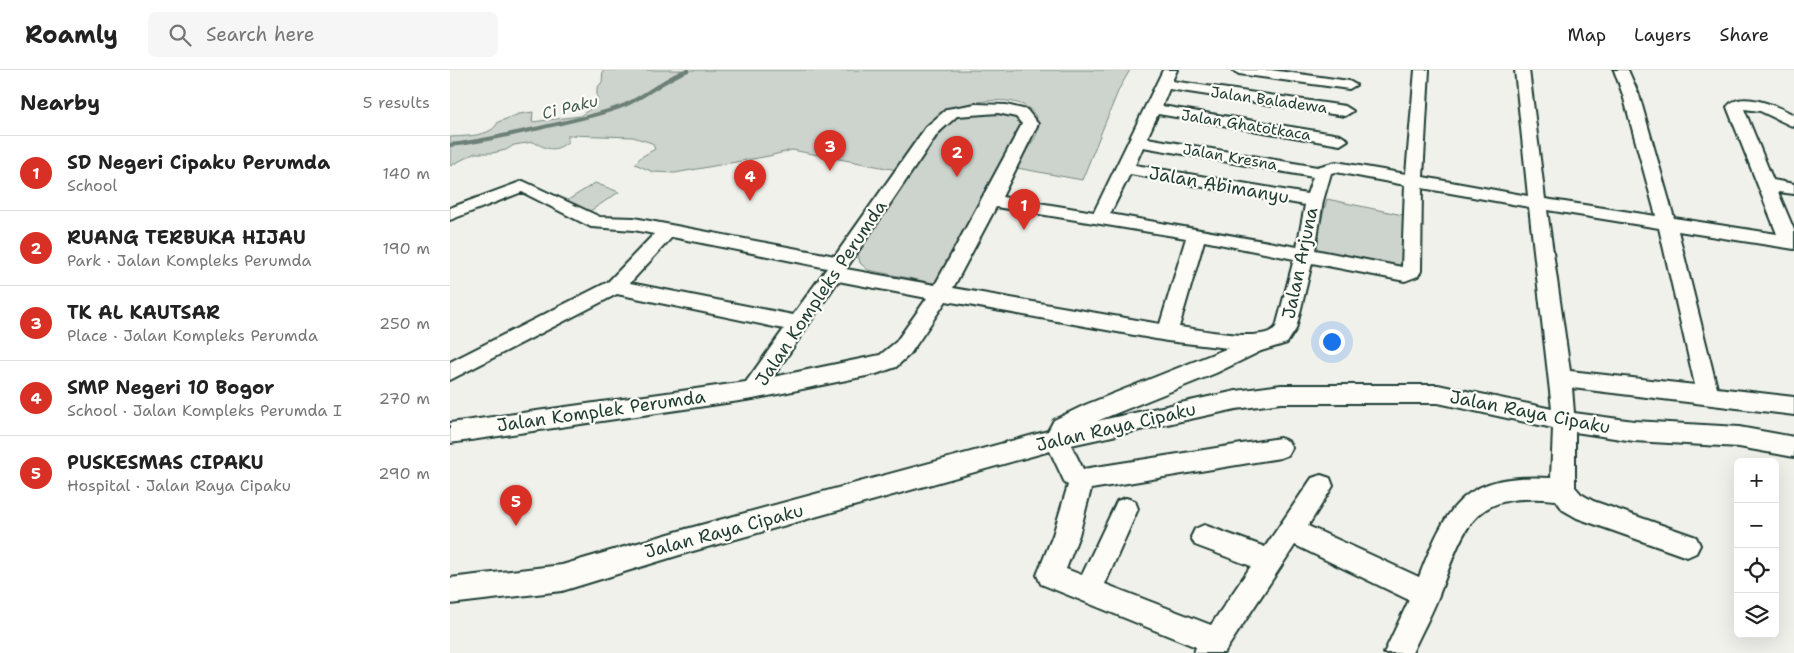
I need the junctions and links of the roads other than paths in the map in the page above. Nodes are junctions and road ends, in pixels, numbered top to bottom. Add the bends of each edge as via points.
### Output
1 (1239, 70) edge
2 (1422, 70) edge
3 (1522, 70) edge
4 (1621, 70) edge
5 (1167, 77) edge
6 (1351, 77) edge
7 (1153, 109) junction
8 (1345, 111) junction
9 (1794, 122) edge
10 (1340, 140) junction
11 (1138, 141) junction
12 (1125, 168) junction
13 (1328, 170) junction
14 (1414, 183) junction
15 (1768, 185) junction
16 (1794, 189) edge
17 (991, 202) junction
18 (1314, 202) junction
19 (1537, 203) junction
20 (450, 214) edge
21 (1099, 219) junction
22 (1667, 224) junction
23 (667, 231) junction
24 (1196, 234) junction
25 (1792, 243) edge
26 (1305, 254) junction
27 (838, 269) junction
28 (615, 287) junction
29 (940, 294) junction
30 (798, 324) junction
31 (1167, 332) junction
32 (1203, 337) junction
33 (1257, 344) junction
34 (1208, 367) junction
35 (450, 372) edge
36 (1560, 378) junction
37 (753, 390) junction
38 (1708, 395) junction
39 (1794, 406) edge
40 (1564, 421) junction
41 (450, 433) edge
42 (1056, 439) junction
43 (1794, 447) edge
44 (1280, 448) dead end
45 (1081, 480) junction
46 (1321, 486) dead end
47 (1562, 490) junction
48 (1126, 510) dead end
49 (1291, 531) junction
50 (1204, 537) dead end
51 (1687, 546) dead end
52 (1270, 561) junction
53 (1088, 590) junction
54 (450, 591) edge
55 (1426, 594) junction
56 (1212, 647) edge
57 (1398, 653) edge

1 - 6 street
2 - 14 street
3 - 19 street
4 - 22 street
5 - 7 street
5 - 8 street, Jalan Baladewa
6 - 8 street, Jalan Arjuna
7 - 10 street, Jalan Ghatotkaca
7 - 11 street
8 - 10 street, Jalan Arjuna
9 - 15 street via 1769,108 1735,107
10 - 13 street, Jalan Arjuna
11 - 12 street
11 - 13 street, Jalan Kresna
12 - 18 street, Jalan Abimanyu
12 - 21 street
13 - 14 street, Jalan Kresna
13 - 18 street, Jalan Arjuna
14 - 19 street, Jalan Kresna
14 - 26 street via 1410,273
15 - 16 street
15 - 25 street
17 - 21 street
17 - 27 street, Jalan Kompleks Perumda via 1028,129 1029,119 1002,109 952,112 932,130
17 - 29 street, Jalan Kompleks Perumda
18 - 26 street, Jalan Arjuna
19 - 22 street, Jalan Kresna
19 - 36 street
20 - 23 street via 523,186 597,223 634,224
21 - 24 street
22 - 25 street, Jalan Kresna
22 - 38 street
23 - 27 street
23 - 28 street
24 - 26 street
24 - 31 street
26 - 33 street, Jalan Arjuna via 1286,329 1280,337
27 - 29 street
27 - 30 street, Jalan Kompleks Perumda
28 - 30 street
28 - 35 street
29 - 31 street
29 - 37 street, Jalan Kompleks Perumda via 903,348 888,361
30 - 37 street, Jalan Kompleks Perumda
31 - 32 street
32 - 33 street
32 - 34 street
33 - 34 street, Jalan Arjuna
34 - 42 street, Jalan Arjuna via 1093,412 1062,427
36 - 38 street
36 - 40 street
37 - 41 street, Jalan Komplek Perumda
38 - 39 street
40 - 42 street, Jalan Raya Cipaku via 1438,394 1282,394 1236,400
40 - 43 street, Jalan Raya Cipaku via 1634,431 1739,437
40 - 47 street
42 - 45 street via 1073,476
42 - 54 street, Jalan Raya Cipaku via 562,578
44 - 45 street
45 - 53 street via 1066,535 1050,572 1056,579
46 - 49 street
47 - 51 street via 1572,502 1586,510
47 - 55 street via 1503,492 1476,502 1461,517 1441,551
48 - 53 street
49 - 52 street
49 - 55 street
50 - 52 street
52 - 56 street
53 - 56 street
55 - 57 street

